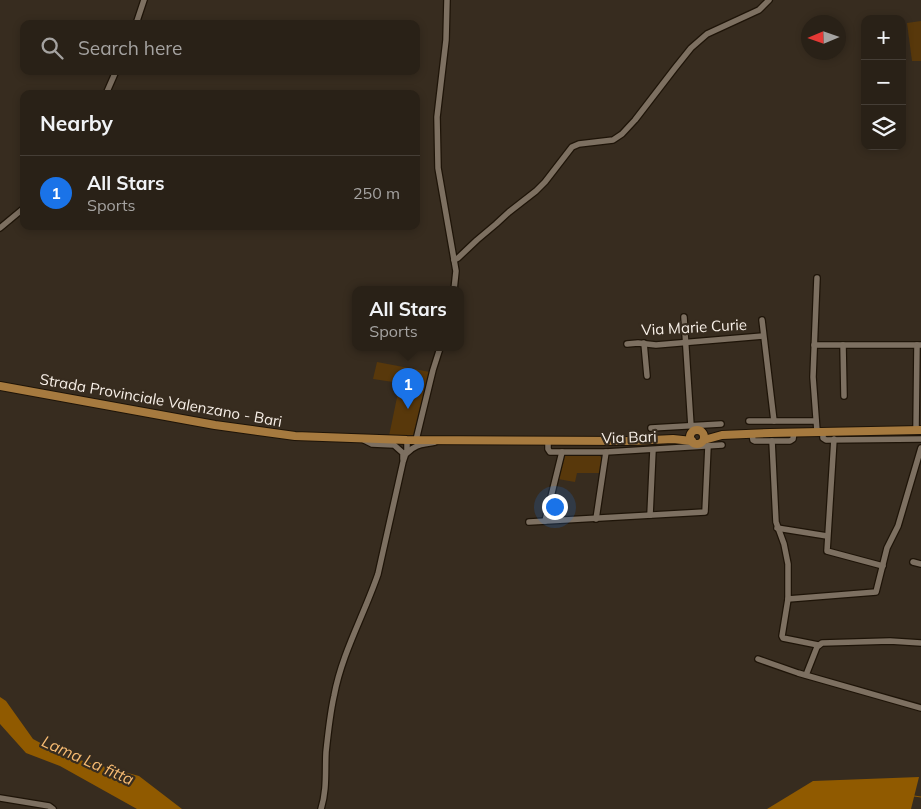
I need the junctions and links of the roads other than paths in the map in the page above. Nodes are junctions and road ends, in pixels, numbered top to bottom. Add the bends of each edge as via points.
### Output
1 (144, 0) edge
2 (447, 0) edge
3 (769, 0) edge
4 (137, 20) edge
5 (114, 75) edge
6 (108, 90) edge
7 (20, 211) edge
8 (0, 228) edge
9 (454, 260) junction
10 (816, 278) dead end
11 (454, 286) edge
12 (684, 317) dead end
13 (762, 320) dead end
14 (763, 336) junction
15 (685, 343) junction
16 (627, 344) dead end
17 (644, 344) junction
18 (814, 345) junction
19 (843, 345) junction
20 (919, 345) edge
21 (439, 351) edge
22 (647, 376) dead end
23 (0, 386) edge
24 (844, 396) dead end
25 (816, 420) junction
26 (748, 421) dead end
27 (772, 421) junction
28 (789, 421) junction
29 (918, 421) edge
30 (721, 424) dead end
31 (651, 428) dead end
32 (918, 430) edge
33 (820, 431) junction
34 (792, 432) junction
35 (770, 433) junction
36 (752, 434) junction
37 (698, 436) junction
38 (362, 439) junction
39 (445, 439) junction
40 (921, 439) edge
41 (407, 440) junction
42 (416, 440) junction
43 (498, 440) joint
44 (548, 440) junction
45 (576, 440) junction
46 (834, 440) junction
47 (772, 441) junction
48 (722, 445) dead end
49 (921, 448) edge
50 (653, 450) junction
51 (562, 452) junction
52 (576, 452) junction
53 (606, 452) junction
54 (404, 454) junction
55 (650, 515) junction
56 (596, 518) junction
57 (529, 522) dead end
58 (545, 522) junction
59 (777, 528) junction
60 (828, 536) junction
61 (913, 562) dead end
62 (921, 564) edge
63 (883, 566) junction
64 (788, 600) junction
65 (921, 642) edge
66 (818, 645) junction
67 (758, 659) dead end
68 (806, 675) junction
69 (921, 708) edge
70 (0, 798) edge
71 (53, 809) edge
72 (321, 809) edge

1 - 4 street
2 - 9 street via 437,117 438,168
3 - 9 street via 759,10 708,34 692,48 622,134 612,140 579,144 572,148 541,187
5 - 6 street
7 - 8 street
9 - 11 street
10 - 18 street
12 - 15 street
13 - 14 street
14 - 15 street, Via Marie Curie
14 - 27 street
15 - 17 street, Via Marie Curie
15 - 37 street
16 - 17 street, Via Marie Curie
17 - 22 street
18 - 19 street
18 - 25 street
19 - 20 street
19 - 24 street
20 - 29 street
21 - 42 street
23 - 38 main road, Strada Provinciale Valenzano - Bari via 257,432
25 - 28 street
25 - 33 street
26 - 27 street
27 - 28 street
27 - 35 street
28 - 34 street
29 - 32 street
30 - 37 street, Via Bari
31 - 37 street, Via Bari
32 - 33 main road, Via Bari
33 - 34 main road, Via Bari
33 - 46 street via 824,439
34 - 35 main road, Via Bari
34 - 47 street, Via Bari via 792,440
35 - 36 main road, Via Bari
36 - 37 main road, Via Bari
36 - 47 street, Via Bari via 754,441
37 - 45 main road, Via Bari via 630,441
37 - 48 street, Via Bari
37 - 50 street, Via Bari
37 - 55 street via 705,512
38 - 41 main road, Strada Provinciale Valenzano - Bari
38 - 54 street via 372,444 394,446
39 - 42 main road, Strada Provinciale Valenzano - Bari
39 - 43 main road, Strada Provinciale Valenzano - Bari
39 - 54 street via 419,445
40 - 46 street
41 - 42 main road, Strada Provinciale Valenzano - Bari
41 - 54 street
43 - 44 main road, Via Bari
44 - 45 main road, Via Bari
44 - 51 street via 549,452
45 - 52 street
46 - 60 street
47 - 59 street
49 - 63 street
50 - 53 street, Via Bari
50 - 55 street
51 - 52 street, Via Bari
51 - 58 street
52 - 53 street, Via Bari
53 - 56 street
54 - 72 street via 378,574 344,658 334,694 326,754 326,790
55 - 56 street
56 - 58 street
57 - 58 street
59 - 60 street
59 - 64 street via 786,551
60 - 63 street via 827,552
61 - 62 street
63 - 64 street via 876,592
64 - 66 street via 782,637
65 - 66 street via 824,642
66 - 68 street
67 - 68 street
68 - 69 street
70 - 71 street

